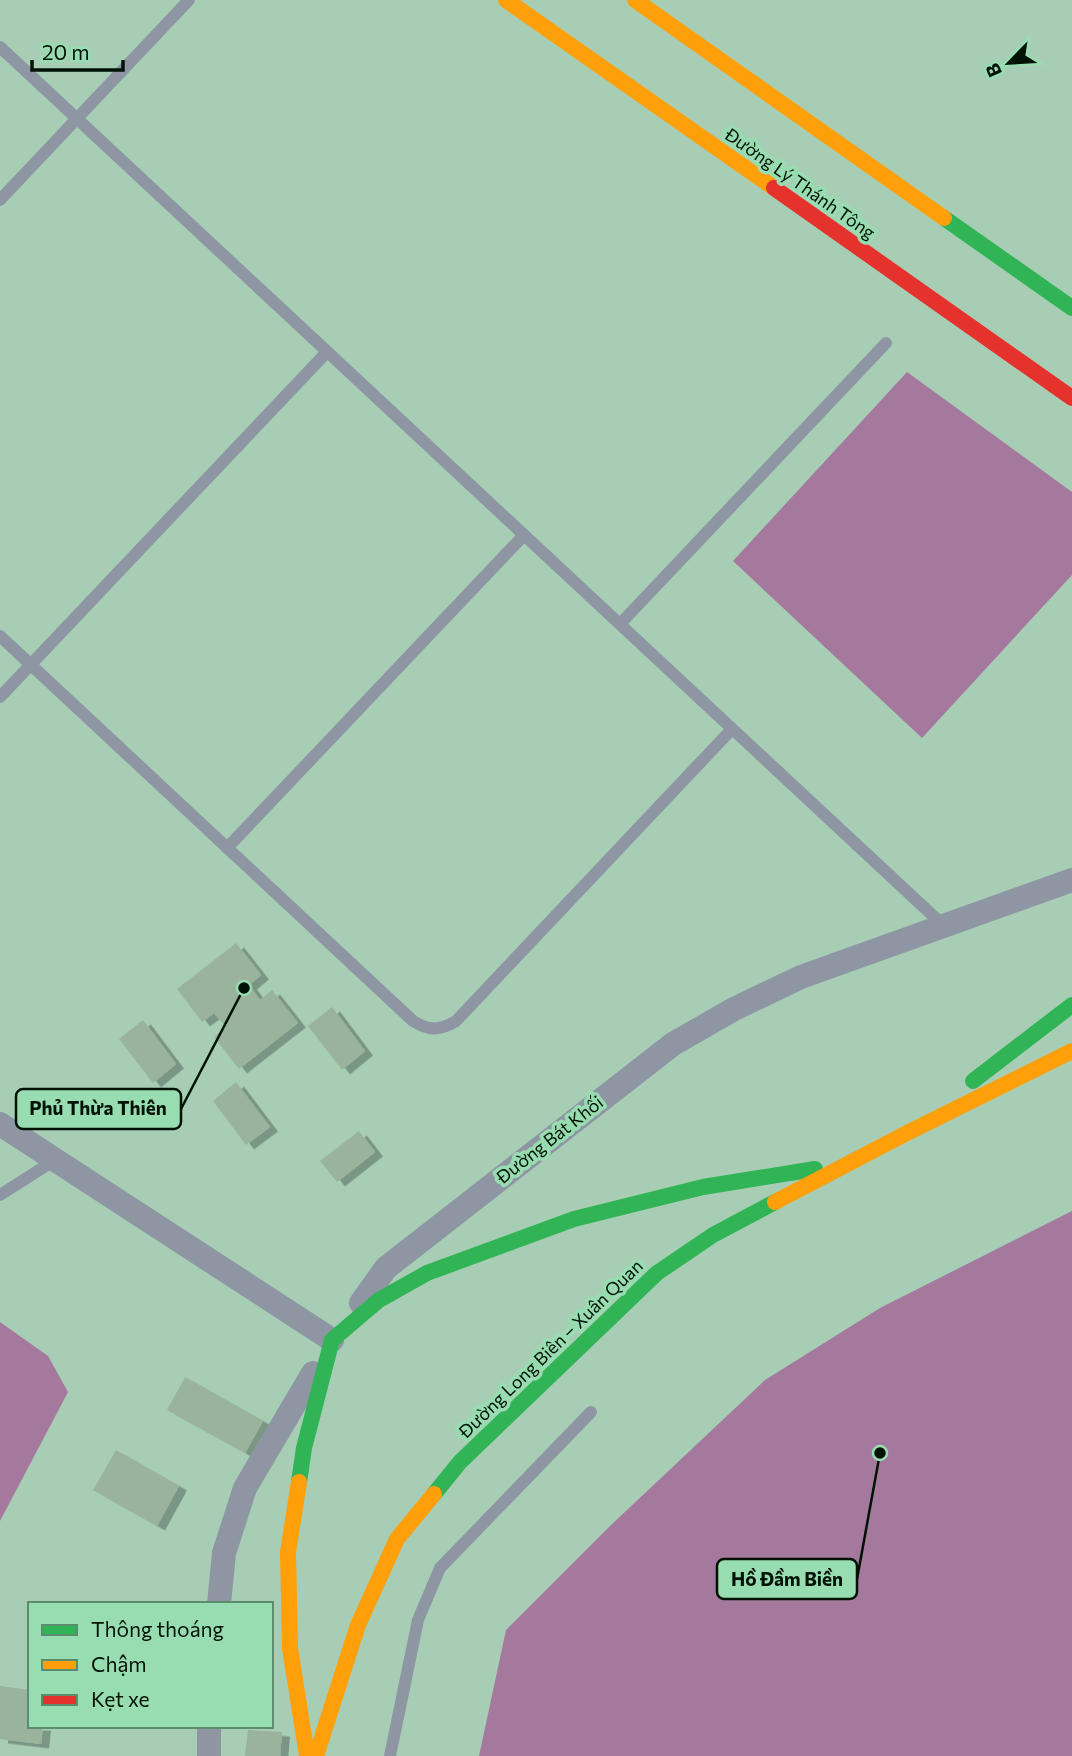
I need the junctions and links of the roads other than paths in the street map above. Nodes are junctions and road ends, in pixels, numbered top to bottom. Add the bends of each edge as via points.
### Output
1 (189, 0) edge
2 (506, 0) edge
3 (635, 0) edge
4 (0, 47) edge
5 (77, 118) junction
6 (0, 200) edge
7 (1072, 308) edge
8 (886, 343) dead end
9 (327, 352) junction
10 (1072, 398) edge
11 (524, 535) junction
12 (620, 624) junction
13 (0, 636) edge
14 (31, 665) junction
15 (0, 697) edge
16 (732, 729) junction
17 (227, 848) junction
18 (1072, 880) edge
19 (943, 925) junction
20 (1072, 1005) edge
21 (1072, 1051) edge
22 (0, 1124) edge
23 (905, 1134) junction
24 (55, 1160) junction
25 (845, 1165) junction
26 (0, 1195) edge
27 (332, 1340) junction
28 (590, 1412) dead end
29 (219, 1602) edge
30 (209, 1728) edge
31 (209, 1756) edge
32 (307, 1756) edge
33 (316, 1756) edge
34 (390, 1756) edge

1 - 5 lane
2 - 10 main road, Đường Lý Thánh Tông
3 - 7 main road
4 - 5 lane
5 - 6 lane
5 - 9 lane
8 - 12 lane
9 - 11 lane
9 - 14 lane
11 - 12 lane
11 - 17 lane
12 - 16 lane
13 - 14 lane
14 - 15 lane
14 - 17 lane
16 - 17 lane via 456,1021 442,1029 426,1029 413,1021
16 - 19 lane
18 - 19 street, Đường Bát Khối
19 - 27 street, Đường Bát Khối via 801,977 673,1044 386,1268
20 - 23 main road
21 - 23 main road, Đường Long Biên – Xuân Quan
22 - 24 street
23 - 25 main road, Đường Long Biên – Xuân Quan
24 - 26 lane
24 - 27 street
25 - 27 main road via 703,1187 574,1219 427,1273 379,1300
25 - 33 main road, Đường Long Biên – Xuân Quan via 713,1235 657,1273 460,1462 397,1539 358,1625
27 - 29 street, Đường Bát Khối via 245,1488 224,1553
27 - 32 main road via 303,1448 288,1552 290,1648
28 - 34 lane via 440,1568 418,1620
30 - 31 street

